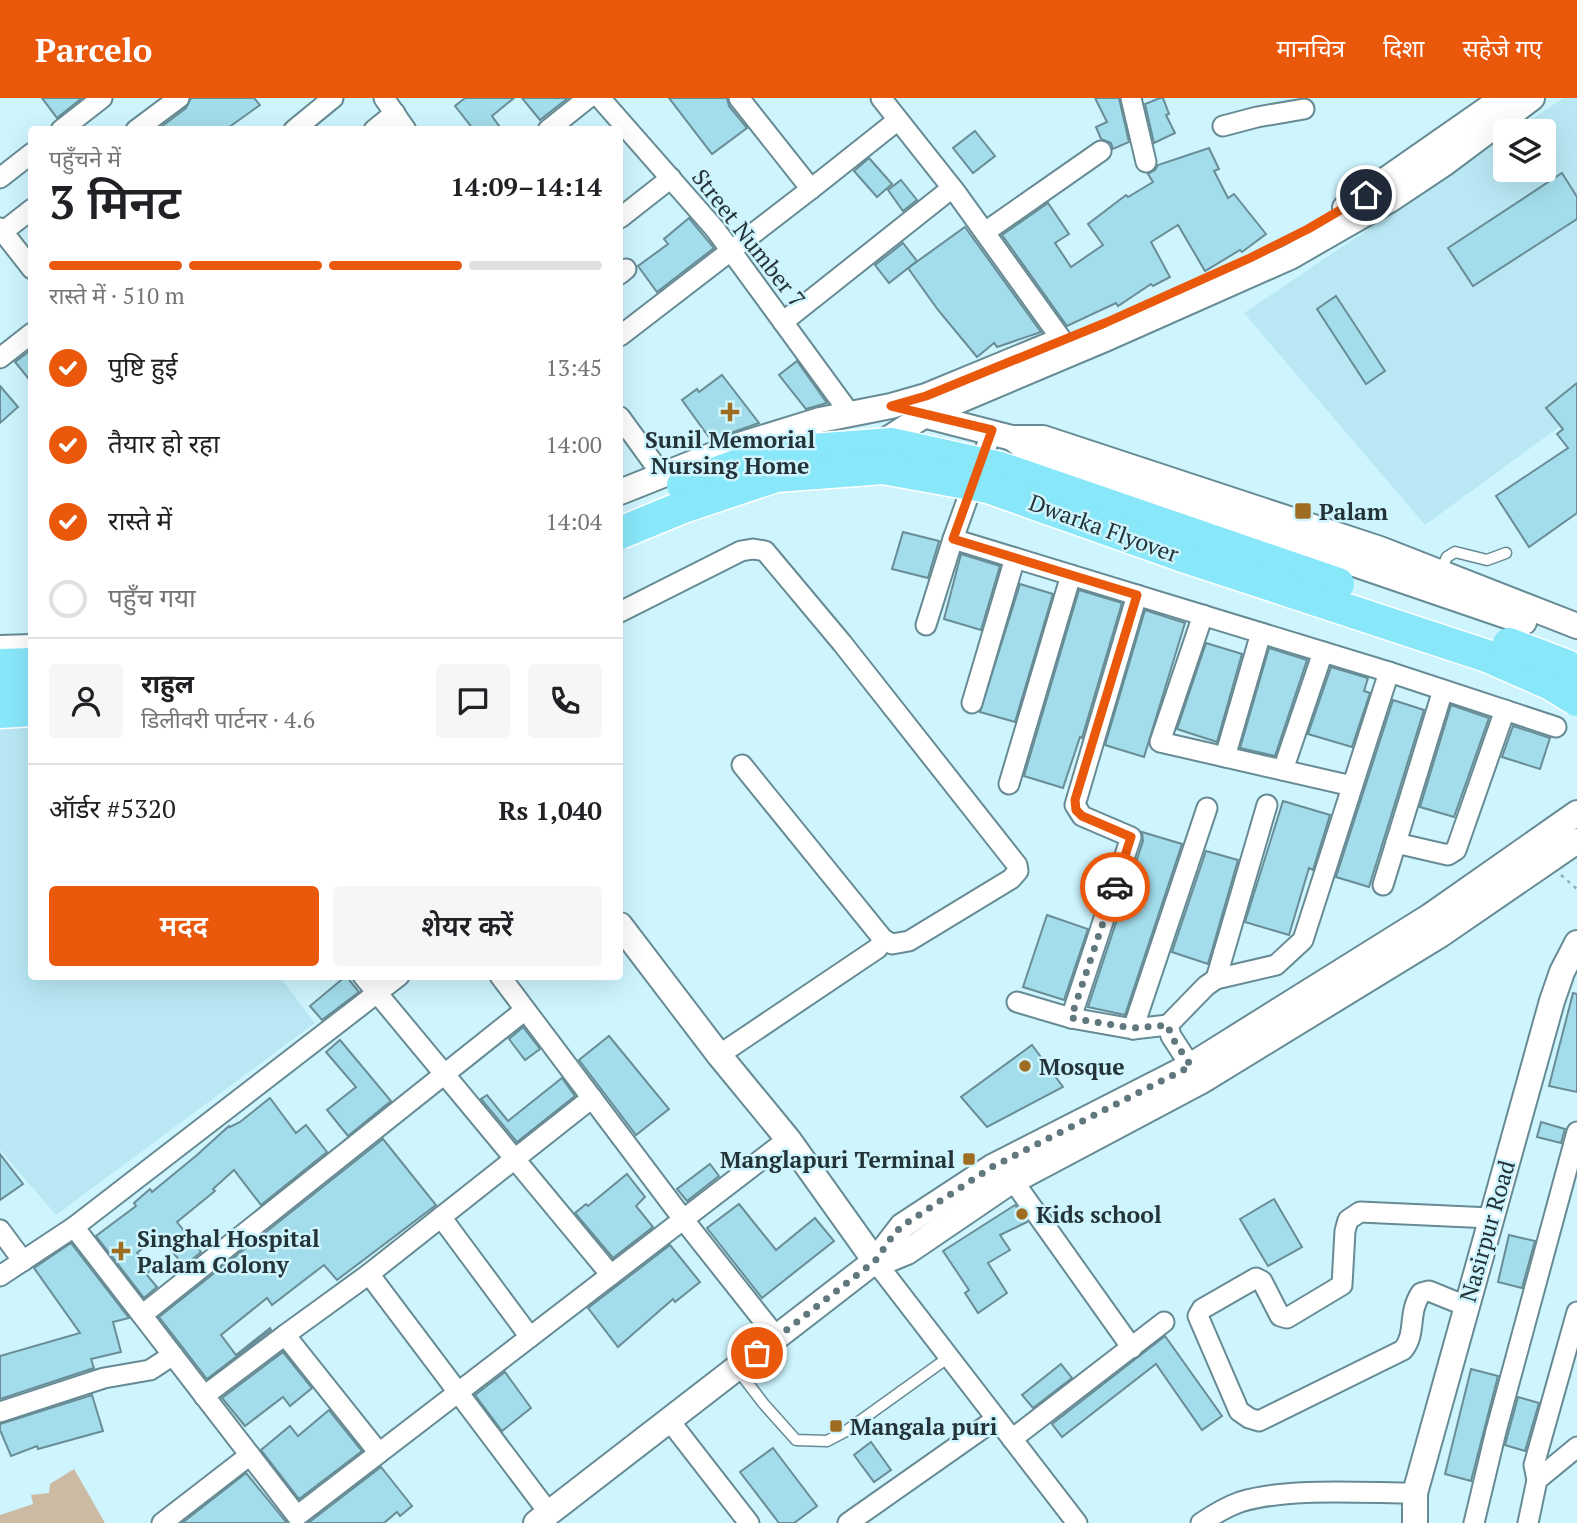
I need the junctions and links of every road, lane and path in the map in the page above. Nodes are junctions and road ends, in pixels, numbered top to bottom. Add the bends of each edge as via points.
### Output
1 (102, 98) edge
2 (179, 98) edge
3 (333, 98) edge
4 (588, 98) edge
5 (600, 98) edge
6 (739, 98) edge
7 (881, 98) edge
8 (1131, 98) edge
9 (1503, 98) edge
10 (1532, 98) edge
11 (1254, 108) edge
12 (1304, 109) dead end
13 (395, 114) edge
14 (898, 120) junction
15 (66, 126) edge
16 (141, 126) edge
17 (299, 126) edge
18 (379, 126) edge
19 (553, 126) edge
20 (1223, 126) dead end
21 (1101, 151) dead end
22 (28, 156) edge
23 (1146, 162) dead end
24 (0, 178) edge
25 (671, 178) junction
26 (952, 188) junction
27 (811, 189) junction
28 (28, 212) edge
29 (623, 216) edge
30 (1, 231) edge
31 (985, 232) junction
32 (731, 251) junction
33 (28, 264) edge
34 (783, 321) junction
35 (623, 334) edge
36 (28, 336) edge
37 (1062, 340) junction
38 (0, 358) edge
39 (891, 406) junction
40 (851, 415) junction
41 (925, 415) junction
42 (623, 425) edge
43 (1002, 434) junction
44 (662, 475) junction
45 (623, 491) edge
46 (623, 509) edge
47 (623, 532) edge
48 (953, 539) junction
49 (623, 545) edge
50 (1506, 553) dead end
51 (1015, 558) junction
52 (1440, 573) junction
53 (1071, 575) junction
54 (1137, 595) junction
55 (623, 610) edge
56 (1203, 615) junction
57 (926, 625) dead end
58 (1577, 626) edge
59 (1261, 633) junction
60 (1577, 641) edge
61 (28, 647) edge
62 (0, 648) edge
63 (1323, 652) junction
64 (28, 664) edge
65 (0, 665) edge
66 (1389, 672) junction
67 (1577, 672) edge
68 (28, 686) edge
69 (0, 688) edge
70 (1443, 690) junction
71 (28, 700) edge
72 (1577, 700) edge
73 (0, 701) edge
74 (972, 703) dead end
75 (28, 710) edge
76 (1505, 710) junction
77 (0, 712) edge
78 (1556, 727) dead end
79 (1225, 757) junction
80 (742, 765) dead end
81 (1283, 770) junction
82 (1009, 784) dead end
83 (1352, 786) junction
84 (1267, 805) dead end
85 (1207, 808) dead end
86 (1577, 813) edge
87 (1577, 841) edge
88 (1396, 843) junction
89 (1383, 885) dead end
90 (623, 929) edge
91 (883, 939) junction
92 (1577, 943) edge
93 (1363, 970) junction
94 (1216, 979) junction
95 (366, 980) edge
96 (394, 980) edge
97 (503, 980) edge
98 (377, 993) junction
99 (1017, 1002) dead end
100 (525, 1010) junction
101 (1071, 1018) junction
102 (1168, 1025) junction
103 (1133, 1028) junction
104 (719, 1055) junction
105 (444, 1074) junction
106 (1195, 1074) junction
107 (592, 1098) junction
108 (1577, 1132) edge
109 (788, 1139) junction
110 (515, 1157) junction
111 (1572, 1167) edge
112 (1014, 1182) junction
113 (442, 1217) junction
114 (1491, 1217) junction
115 (683, 1219) junction
116 (74, 1227) junction
117 (0, 1230) edge
118 (23, 1261) junction
119 (875, 1261) junction
120 (369, 1273) junction
121 (611, 1275) junction
122 (0, 1276) edge
123 (1466, 1306) junction
124 (1577, 1312) edge
125 (142, 1315) junction
126 (1164, 1322) dead end
127 (285, 1335) junction
128 (530, 1336) junction
129 (777, 1338) junction
130 (1132, 1348) junction
131 (173, 1355) junction
132 (949, 1357) junction
133 (737, 1368) junction
134 (458, 1392) junction
135 (204, 1396) junction
136 (0, 1412) edge
137 (996, 1419) junction
138 (669, 1420) junction
139 (1012, 1439) junction
140 (1577, 1447) edge
141 (379, 1453) junction
142 (250, 1455) junction
143 (1536, 1480) junction
144 (1415, 1493) junction
145 (543, 1518) edge
146 (162, 1523) edge
147 (748, 1523) edge
148 (848, 1523) edge
149 (1077, 1523) edge
150 (1201, 1523) edge
151 (1415, 1523) edge
152 (1474, 1523) edge
153 (1528, 1523) edge

1 - 15 street
2 - 16 street
3 - 17 street
4 - 19 street
5 - 25 street, Street Number 7
6 - 27 street
7 - 14 street
8 - 23 street
9 - 37 street via 1318,224
10 - 41 street via 1402,192 1290,257
11 - 12 street
11 - 20 street
13 - 18 street
14 - 26 street
14 - 27 street
21 - 31 street
22 - 24 street
25 - 29 street
25 - 32 street, Street Number 7
26 - 31 street
26 - 34 street
27 - 32 street
28 - 30 street
30 - 33 street
31 - 37 street
32 - 34 street, Street Number 7
32 - 35 street
34 - 40 street, Street Number 7
36 - 38 street
37 - 39 street
39 - 40 street
39 - 41 street
40 - 44 street via 733,447
41 - 43 street
41 - 49 street via 849,464 686,518
42 - 44 street
43 - 48 street
43 - 52 street via 1043,438
43 - 60 street via 1033,454
44 - 45 street
46 - 67 main road, Dwarka Flyover, bridge via 772,453 891,444 1000,468 1500,640
47 - 72 main road, Dwarka Flyover, bridge via 776,476 883,468 988,487 1487,656
48 - 51 street
48 - 57 street
50 - 52 lane via 1487,560 1455,552 1447,557
51 - 53 street
51 - 74 street
52 - 58 street
53 - 54 street
53 - 82 street
54 - 56 street
54 - 101 street via 1075,806 1082,816 1131,837
55 - 91 street via 741,551 760,549 842,643 1018,868 1011,879 909,941 896,945
56 - 59 street
56 - 79 street via 1160,742
59 - 63 street
59 - 79 street
61 - 62 street
63 - 66 street
63 - 81 street
64 - 65 main road
66 - 70 street
66 - 83 street
68 - 69 main road
70 - 76 street
70 - 88 street
71 - 73 street
75 - 77 main road
76 - 78 street
76 - 88 street via 1457,850 1448,855
79 - 81 street
80 - 91 street
81 - 83 street
83 - 94 street via 1303,940 1276,965
84 - 94 street
85 - 103 street
86 - 93 street via 1430,916
87 - 93 street via 1440,936
88 - 89 street
90 - 104 street
91 - 104 street via 878,948
92 - 114 street, Nasirpur Road via 1552,1001
93 - 106 street
94 - 102 street
95 - 98 street
96 - 98 street
97 - 100 street
98 - 105 street
98 - 116 street
99 - 101 street
100 - 105 street
100 - 107 street
101 - 103 street
102 - 103 street
102 - 106 street
104 - 109 street
105 - 110 street
105 - 125 street
106 - 112 street
106 - 119 street via 992,1167 902,1226
107 - 110 street
107 - 115 street
108 - 111 street
109 - 115 street
109 - 119 street
110 - 113 street
110 - 121 street
111 - 152 street
112 - 119 street via 908,1252
112 - 130 street
113 - 120 street
113 - 128 street
114 - 123 street, Nasirpur Road
114 - 123 street via 1360,1212 1348,1220 1345,1231 1342,1285 1287,1318 1280,1316 1268,1290 1256,1278 1198,1316 1239,1411 1259,1421 1403,1350 1410,1341 1413,1305 1420,1293 1429,1291
115 - 121 street
115 - 129 street
116 - 118 street
116 - 125 street
117 - 118 street
118 - 122 street
119 - 129 street
119 - 132 street
120 - 127 street
120 - 134 street
121 - 128 street
123 - 144 street, Nasirpur Road
124 - 143 street via 1534,1465
125 - 131 street
126 - 130 street
127 - 135 street
127 - 141 street
128 - 134 street
129 - 133 street
130 - 139 street
131 - 135 street
131 - 136 street via 150,1370 104,1378
132 - 133 lane via 827,1441 796,1440
132 - 137 street
133 - 138 street
134 - 141 street
134 - 145 street
135 - 142 street
137 - 139 street
137 - 148 street
138 - 145 street
138 - 147 street
139 - 149 street
140 - 143 street
141 - 142 street via 297,1516
142 - 146 street
143 - 153 street
144 - 150 street via 1288,1494 1231,1506
144 - 151 street, Nasirpur Road

